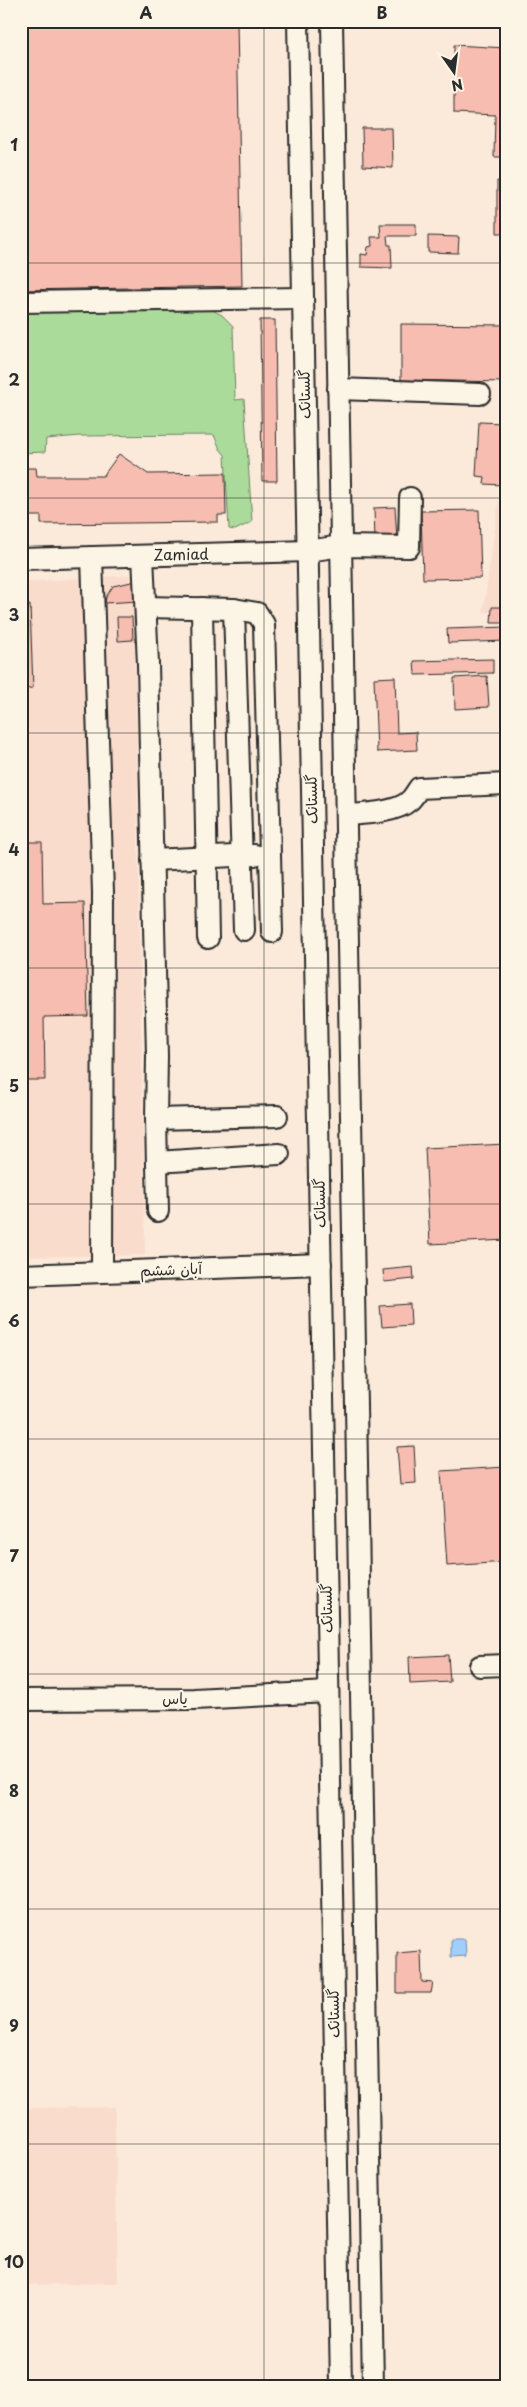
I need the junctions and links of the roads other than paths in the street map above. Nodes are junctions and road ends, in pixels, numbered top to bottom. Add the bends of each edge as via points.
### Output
1 (298, 21) edge
2 (332, 21) edge
3 (303, 298) junction
4 (21, 302) edge
5 (338, 389) junction
6 (480, 394) dead end
7 (410, 498) dead end
8 (341, 546) junction
9 (308, 551) junction
10 (143, 556) junction
11 (92, 557) junction
12 (21, 559) edge
13 (146, 607) junction
14 (202, 608) junction
15 (234, 609) junction
16 (506, 784) edge
17 (346, 815) junction
18 (270, 854) junction
19 (242, 855) junction
20 (206, 857) junction
21 (152, 860) junction
22 (244, 930) dead end
23 (272, 932) dead end
24 (208, 938) dead end
25 (278, 1116) dead end
26 (156, 1119) junction
27 (279, 1154) dead end
28 (157, 1162) junction
29 (158, 1211) dead end
30 (321, 1264) junction
31 (102, 1272) junction
32 (21, 1275) edge
33 (506, 1665) edge
34 (480, 1666) dead end
35 (328, 1692) junction
36 (21, 1700) edge
37 (341, 2386) edge
38 (373, 2386) edge

1 - 3 street, گلستانک
2 - 5 street
3 - 4 street
3 - 9 street, گلستانک
5 - 6 street
5 - 8 street
7 - 8 street, Zamiad via 409,547
8 - 9 street, Zamiad
8 - 17 street
9 - 10 street, Zamiad
9 - 30 street, گلستانک
10 - 11 street, Zamiad
10 - 13 street
11 - 12 street, Zamiad
11 - 31 street via 103,892
13 - 14 street
13 - 21 street
14 - 15 street
14 - 20 street
15 - 18 street via 257,613 264,624
15 - 19 street
16 - 17 street via 419,788 409,802 389,810
17 - 38 street
18 - 19 street
18 - 23 street
19 - 20 street
19 - 22 street
20 - 21 street
20 - 24 street
21 - 26 street
25 - 26 street
26 - 28 street
27 - 28 street
28 - 29 street
30 - 31 street, آبان ششم
30 - 35 street, گلستانک
31 - 32 street, آبان ششم
33 - 34 street
35 - 36 street, یاس via 194,1699
35 - 37 street, گلستانک

